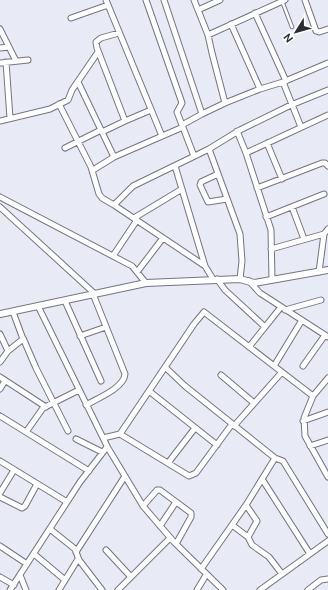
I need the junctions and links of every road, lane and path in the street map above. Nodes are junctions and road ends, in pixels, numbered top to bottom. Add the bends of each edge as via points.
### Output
1 (146, 0) edge
2 (164, 0) edge
3 (194, 0) edge
4 (220, 0) edge
5 (305, 0) edge
6 (284, 1) edge
7 (107, 3) edge
8 (198, 10) junction
9 (256, 13) junction
10 (71, 18) dead end
11 (231, 24) junction
12 (292, 27) dead end
13 (0, 29) edge
14 (328, 29) edge
15 (119, 33) junction
16 (208, 35) junction
17 (9, 47) junction
18 (0, 48) edge
19 (98, 52) junction
20 (28, 60) dead end
21 (6, 62) junction
22 (16, 62) junction
23 (0, 63) edge
24 (328, 63) edge
25 (78, 82) junction
26 (284, 82) junction
27 (260, 89) junction
28 (328, 90) edge
29 (225, 102) junction
30 (59, 104) junction
31 (292, 105) junction
32 (151, 110) junction
33 (202, 114) junction
34 (328, 115) edge
35 (10, 118) junction
36 (0, 121) edge
37 (125, 121) junction
38 (182, 126) junction
39 (301, 127) junction
40 (102, 131) junction
41 (237, 131) junction
42 (162, 136) junction
43 (78, 141) junction
44 (267, 143) junction
45 (65, 148) dead end
46 (209, 149) junction
47 (246, 153) junction
48 (194, 156) junction
49 (114, 158) junction
50 (175, 166) junction
51 (328, 166) edge
52 (93, 170) junction
53 (218, 174) junction
54 (282, 179) junction
55 (257, 188) junction
56 (182, 189) junction
57 (324, 194) dead end
58 (0, 197) edge
59 (227, 199) junction
60 (114, 205) junction
61 (0, 207) edge
62 (292, 207) junction
63 (266, 217) junction
64 (135, 219) junction
65 (328, 229) edge
66 (324, 234) junction
67 (163, 238) junction
68 (304, 240) junction
69 (271, 249) junction
70 (113, 256) junction
71 (205, 266) junction
72 (328, 271) edge
73 (137, 272) junction
74 (319, 272) junction
75 (215, 279) junction
76 (240, 279) junction
77 (272, 280) junction
78 (248, 281) junction
79 (146, 283) junction
80 (94, 294) junction
81 (65, 300) junction
82 (321, 300) dead end
83 (38, 306) junction
84 (283, 308) junction
85 (13, 312) junction
86 (0, 314) edge
87 (302, 320) junction
88 (106, 327) junction
89 (265, 327) junction
90 (0, 334) edge
91 (80, 336) junction
92 (326, 336) edge
93 (23, 338) junction
94 (250, 347) junction
95 (8, 351) junction
96 (0, 362) edge
97 (274, 366) junction
98 (303, 366) dead end
99 (165, 367) junction
100 (282, 372) junction
101 (221, 375) dead end
102 (0, 377) edge
103 (328, 378) edge
104 (5, 381) junction
105 (101, 381) dead end
106 (0, 389) edge
107 (79, 390) junction
108 (149, 391) junction
109 (314, 396) junction
110 (54, 403) junction
111 (254, 403) junction
112 (86, 404) junction
113 (46, 407) junction
114 (328, 412) edge
115 (0, 416) edge
116 (303, 421) junction
117 (233, 425) junction
118 (195, 428) junction
119 (68, 431) dead end
120 (26, 432) junction
121 (120, 434) junction
122 (103, 438) junction
123 (76, 439) dead end
124 (328, 440) edge
125 (217, 445) junction
126 (107, 446) junction
127 (310, 446) junction
128 (102, 452) junction
129 (275, 458) junction
130 (0, 461) edge
131 (168, 463) junction
132 (14, 470) junction
133 (89, 471) junction
134 (125, 476) junction
135 (328, 477) edge
136 (262, 479) junction
137 (37, 484) junction
138 (0, 493) edge
139 (0, 497) edge
140 (67, 502) junction
141 (176, 502) junction
142 (246, 505) junction
143 (143, 506) junction
144 (232, 525) junction
145 (160, 526) junction
146 (50, 529) junction
147 (328, 534) edge
148 (248, 537) junction
149 (170, 538) junction
150 (328, 541) edge
151 (176, 544) junction
152 (0, 547) edge
153 (106, 550) dead end
154 (76, 552) junction
155 (34, 554) junction
156 (310, 554) junction
157 (78, 559) junction
158 (27, 564) junction
159 (201, 569) junction
160 (282, 574) junction
161 (20, 575) junction
162 (206, 575) junction
163 (0, 577) edge
164 (131, 577) junction
165 (328, 578) edge
166 (65, 580) junction
167 (12, 588) edge
168 (26, 590) edge
169 (59, 590) edge
170 (102, 590) edge
171 (118, 590) edge
172 (197, 590) edge
173 (223, 590) edge
174 (260, 590) edge
175 (308, 590) edge

1 - 38 street via 182,103 177,112
2 - 33 street
3 - 8 street
4 - 8 street
5 - 14 street via 316,30 319,32
6 - 9 street
6 - 12 lane
7 - 10 street
7 - 15 street
8 - 16 street
9 - 11 street
9 - 26 street
11 - 16 street
11 - 27 street
13 - 17 street
15 - 19 street via 98,40
15 - 32 street
16 - 29 street
17 - 18 street
17 - 22 street
19 - 25 street
19 - 37 street
20 - 22 street
21 - 22 street
21 - 23 street
21 - 35 street
24 - 26 street
25 - 30 street via 68,100
25 - 40 street
26 - 27 street
26 - 31 street
27 - 29 street
28 - 31 street
29 - 33 street
30 - 35 street via 50,109
30 - 43 street
31 - 39 street
31 - 41 street
32 - 37 street
32 - 42 street
33 - 38 street
34 - 39 street
35 - 36 street
37 - 40 street
38 - 42 street
38 - 48 street
39 - 44 street
40 - 43 street
40 - 49 street
41 - 46 street
41 - 47 street
42 - 49 street
43 - 45 street
43 - 52 street
44 - 47 street
44 - 54 street
46 - 48 street
46 - 53 street
47 - 55 street
48 - 50 street
49 - 52 street
50 - 56 street
50 - 60 street via 132,186
51 - 54 street via 322,163
52 - 60 street via 99,194
53 - 59 street
53 - 59 street via 201,182 200,185 208,202
54 - 55 street
55 - 63 street
56 - 64 street
56 - 71 street
57 - 62 street
58 - 70 street
59 - 76 street via 240,234
60 - 64 street
61 - 80 street
62 - 63 street
62 - 68 street
63 - 69 street
64 - 67 street
64 - 70 street
65 - 66 street
66 - 68 street
66 - 74 street
67 - 71 street
67 - 73 street
68 - 69 street
69 - 77 street
70 - 73 street via 132,266
71 - 75 street
72 - 74 street
73 - 79 street
74 - 77 street
75 - 76 street
75 - 79 street
75 - 89 street
76 - 78 street
77 - 78 street via 254,283
78 - 84 street via 260,293
79 - 80 street
80 - 81 street
80 - 88 street
81 - 83 street
81 - 91 street
82 - 84 street
83 - 85 street
83 - 107 street
84 - 87 street
84 - 89 street
85 - 86 street
85 - 93 street
87 - 92 street
87 - 97 street
88 - 91 street
88 - 112 street via 125,374 124,378 120,385
89 - 94 street
90 - 95 street
91 - 105 street
92 - 98 street
93 - 95 street
93 - 110 street
94 - 97 street
94 - 99 street via 204,312
95 - 96 street
97 - 100 street
99 - 108 street
99 - 117 street
100 - 109 street
100 - 111 street
101 - 111 street
102 - 104 street
103 - 109 street
104 - 106 street
104 - 113 street
107 - 110 street
107 - 112 street
108 - 118 street
108 - 121 street
109 - 116 street
110 - 113 street
110 - 119 street
111 - 117 street
112 - 122 street
113 - 120 street via 41,410
114 - 116 street
115 - 120 street
116 - 127 street via 305,436
117 - 125 street
117 - 129 street
118 - 125 street
118 - 131 street
120 - 133 street
121 - 122 street
121 - 131 street
122 - 126 street
123 - 128 street
124 - 127 street
125 - 131 street via 191,476
126 - 128 street
126 - 134 street
127 - 135 street
128 - 133 street
129 - 136 street
129 - 147 street via 283,461
130 - 132 street
132 - 137 street
132 - 138 street
133 - 140 street
134 - 143 street
134 - 154 street
136 - 142 street
136 - 156 street
137 - 139 street via 22,508
137 - 140 street
140 - 146 street
141 - 143 street via 158,490
141 - 145 street
141 - 151 street via 192,515
142 - 144 street
142 - 148 street via 257,521
143 - 145 street
144 - 148 street
144 - 159 street
145 - 149 street
146 - 154 street
146 - 155 street
148 - 160 street via 252,545 269,557
149 - 151 street
149 - 164 street
150 - 156 street
151 - 159 street
152 - 158 street
153 - 164 street
154 - 157 street
155 - 158 street
155 - 166 street
156 - 160 street
157 - 166 street
157 - 170 street
158 - 161 street
159 - 162 street
160 - 174 street
161 - 167 street
161 - 168 street
162 - 172 street
162 - 173 street
163 - 167 street
164 - 171 street
165 - 175 street
166 - 169 street

